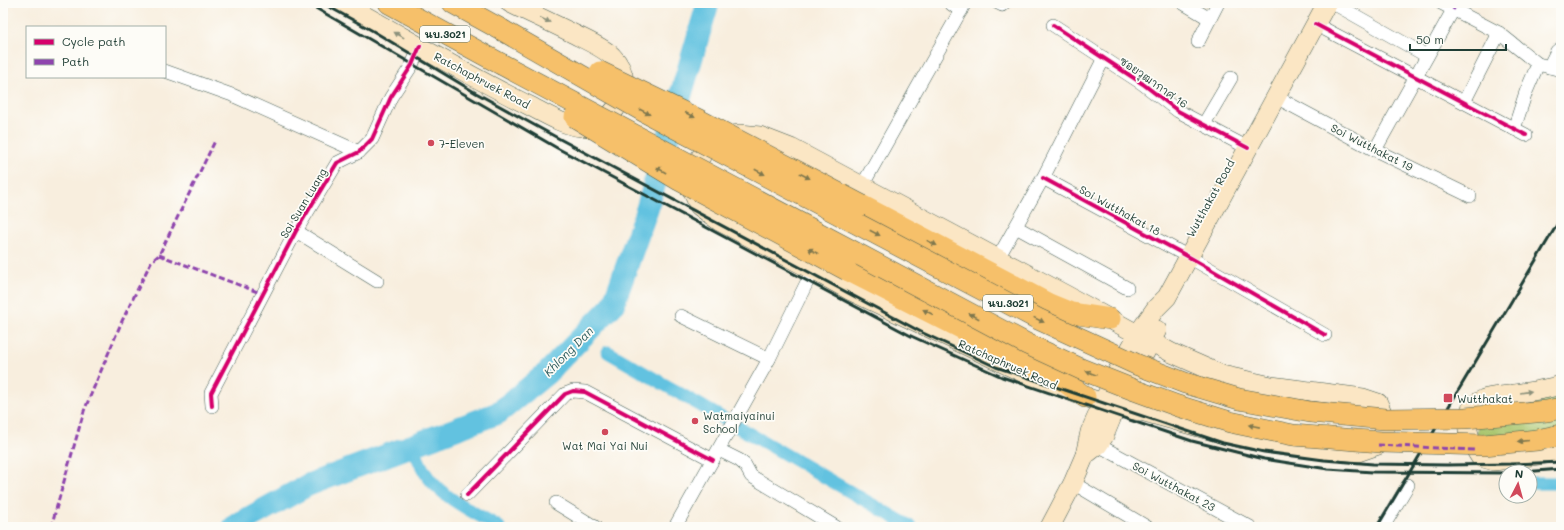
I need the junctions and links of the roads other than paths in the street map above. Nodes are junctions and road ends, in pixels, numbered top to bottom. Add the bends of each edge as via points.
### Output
1 (342, 3) edge
2 (389, 3) edge
3 (453, 3) edge
4 (510, 3) edge
5 (950, 3) edge
6 (998, 3) edge
7 (1004, 3) edge
8 (1183, 3) edge
9 (1218, 3) edge
10 (1327, 3) edge
11 (1333, 3) edge
12 (1441, 3) edge
13 (963, 7) edge
14 (1453, 10) junction
15 (1210, 19) junction
16 (1315, 24) junction
17 (1053, 25) dead end
18 (502, 30) junction
19 (1499, 33) junction
20 (1198, 42) dead end
21 (420, 46) junction
22 (1561, 48) edge
23 (1427, 56) junction
24 (1104, 58) junction
25 (501, 64) junction
26 (1549, 67) edge
27 (166, 71) edge
28 (1416, 76) junction
29 (1231, 78) dead end
30 (1276, 97) junction
31 (1464, 102) junction
32 (1204, 124) junction
33 (1514, 129) junction
34 (1526, 135) dead end
35 (1248, 148) junction
36 (1375, 150) junction
37 (360, 152) junction
38 (1043, 178) junction
39 (861, 195) junction
40 (1470, 196) dead end
41 (1016, 227) junction
42 (296, 231) junction
43 (1188, 257) junction
44 (998, 258) junction
45 (814, 270) junction
46 (377, 281) dead end
47 (1126, 288) dead end
48 (1162, 307) junction
49 (681, 316) dead end
50 (1110, 320) junction
51 (1325, 335) dead end
52 (1145, 337) junction
53 (1172, 353) junction
54 (769, 359) junction
55 (1561, 386) edge
56 (1101, 402) junction
57 (212, 406) dead end
58 (1561, 408) edge
59 (1145, 412) junction
60 (1561, 435) edge
61 (1094, 442) junction
62 (1561, 452) edge
63 (716, 455) junction
64 (1073, 483) junction
65 (1408, 485) dead end
66 (467, 495) dead end
67 (556, 503) dead end
68 (595, 527) edge
69 (675, 527) edge
70 (836, 527) edge
71 (1050, 527) edge
72 (1147, 527) edge
73 (1250, 527) edge
74 (1384, 527) edge

21 -> 1 main road, Ratchaphruek Road / นบ.3021
2 - 25 main road, Ratchaphruek Road / นบ.3021
3 - 18 main road, นบ.3021
4 -> 21 main road, Ratchaphruek Road / นบ.3021 via 588,41 611,56 621,69 624,80 621,101 608,118 600,124 581,127 564,122 512,97
5 - 13 street
6 - 7 street via 1002,6
8 - 15 street
9 - 15 street
10 - 16 main road, Wutthakat Road
11 - 23 street
12 - 14 street
13 - 39 street
14 - 19 street
14 - 23 street
15 - 20 street
16 - 28 street
16 - 30 main road, Wutthakat Road
17 - 24 street, ซอยวุฒากาศ 16
18 -> 39 main road, bridge via 586,65
18 -> 58 main road, นบ.3021, bridge via 643,111 1038,319 1138,365 1185,383 1239,399 1310,412 1385,419 1465,418 1547,412
19 - 26 street
19 - 31 street
21 - 37 street, Soi Suan Luang via 372,139
22 - 26 street
23 - 28 street
24 - 32 street, ซอยวุฒากาศ 16 via 1178,111
24 - 38 street
56 -> 25 main road, bridge via 646,162 573,117
60 -> 25 main road, Ratchaphruek Road / นบ.3021, bridge via 1484,445 1381,442 1301,435 1230,422 1163,400 1081,369 1027,344
26 - 33 street via 1526,92
27 - 37 street via 232,96
28 - 31 street
28 - 36 street
29 - 32 street
30 - 35 main road, Wutthakat Road
30 - 36 street, Soi Wutthakat 19
31 - 33 street
32 - 35 street, ซอยวุฒากาศ 16
33 - 34 street
35 - 43 main road, Wutthakat Road
36 - 40 street, Soi Wutthakat 19
37 - 42 street, Soi Suan Luang via 338,163
38 - 41 street
38 - 43 street, Soi Wutthakat 18
39 - 44 main road, Ratchaphruek Road / นบ.3021
39 - 45 main road, Ratchaphruek Road / นบ.3021 via 791,148 760,136 724,136 708,146 698,161 692,177 692,190 699,206 719,221
39 -> 50 main road via 1049,304 1071,313
41 - 44 street
41 - 47 street
42 - 46 street
42 - 57 street, Soi Suan Luang via 211,393
43 - 48 main road, Wutthakat Road
43 - 51 street, Soi Wutthakat 18
44 - 50 main road, Ratchaphruek Road / นบ.3021
45 - 54 street
45 - 56 main road, Ratchaphruek Road / นบ.3021 via 851,292 981,354
48 - 50 main road via 1141,316
48 - 52 main road, Wutthakat Road
48 - 53 main road via 1166,343
49 - 54 street
50 - 52 main road, Ratchaphruek Road / นบ.3021
52 - 53 main road, Ratchaphruek Road / นบ.3021
52 - 56 main road, Wutthakat Road via 1116,374
53 - 59 main road, Ratchaphruek Road / นบ.3021 via 1222,375 1271,386 1363,398 1378,404 1385,420 1384,432 1378,445 1358,452 1284,446 1242,439
54 - 63 street
62 -> 55 main road via 1494,460 1480,457 1471,445 1467,421 1473,406 1485,399
56 - 59 main road, Ratchaphruek Road
56 - 61 main road, Wutthakat Road
56 - 61 main road via 1090,414
59 - 61 main road
61 - 64 main road, Wutthakat Road
61 - 73 street, Soi Wutthakat 23
63 - 66 street via 585,392 573,391 565,394
63 - 69 street
63 - 70 street via 739,460 751,476
64 - 71 main road, Wutthakat Road
64 - 72 street
65 - 74 street
67 - 68 street

